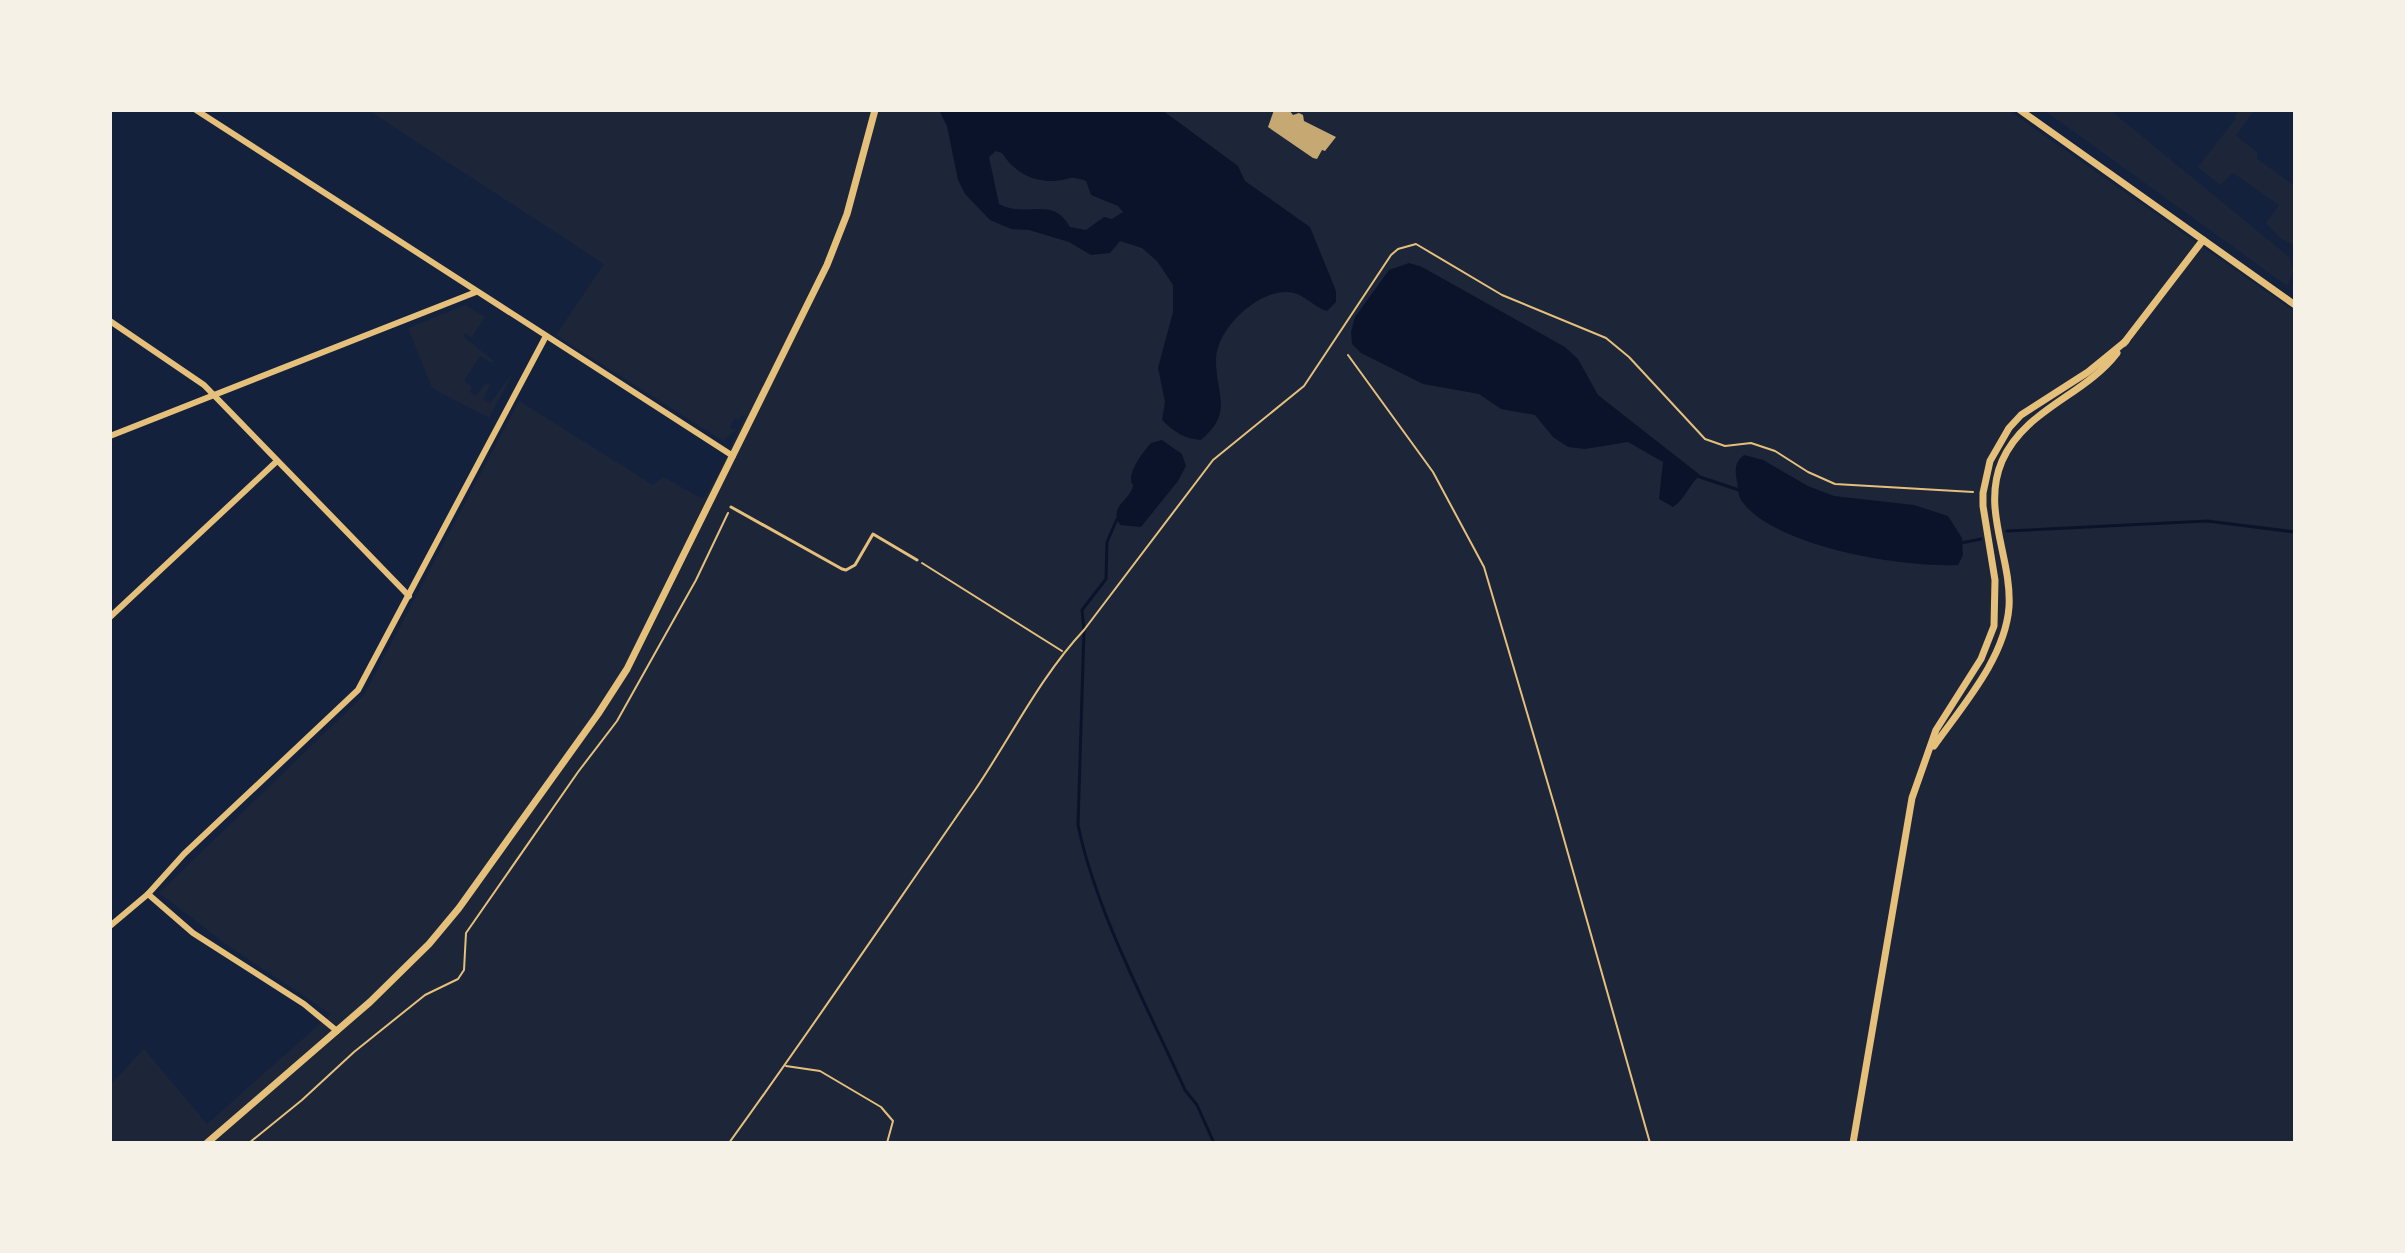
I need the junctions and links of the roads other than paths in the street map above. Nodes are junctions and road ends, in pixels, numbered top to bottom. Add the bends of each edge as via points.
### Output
1 (196, 110) edge
2 (875, 110) edge
3 (2020, 110) edge
4 (2203, 240) junction
5 (476, 292) junction
6 (2295, 305) edge
7 (110, 321) edge
8 (546, 336) junction
9 (2126, 341) junction
10 (214, 394) junction
11 (110, 436) edge
12 (733, 456) junction
13 (277, 461) junction
14 (731, 507) dead end
15 (917, 560) road end
16 (409, 596) junction
17 (110, 617) edge
18 (1928, 753) junction
19 (148, 894) junction
20 (110, 926) edge
21 (337, 1031) junction
22 (207, 1143) edge
23 (1853, 1143) edge

1 - 5 street
2 - 12 street via 838,240
3 - 4 street
4 - 6 street
4 - 9 street
5 - 8 street
5 - 10 street
7 - 10 street
8 - 12 street
8 - 16 street
9 - 18 street via 2096,376 2033,419 2002,462 1994,511 2008,587 2004,629 1988,667
9 - 18 street via 2021,415 1994,453 1983,493 1995,580 1994,626
10 - 11 street
10 - 13 street
12 - 21 street via 627,669 598,714 444,926
13 - 16 street
13 - 17 street
14 - 15 lane via 846,570 855,565 873,534
16 - 19 street via 358,690
18 - 23 street via 1907,823
19 - 20 street
19 - 21 street via 193,933
21 - 22 street

